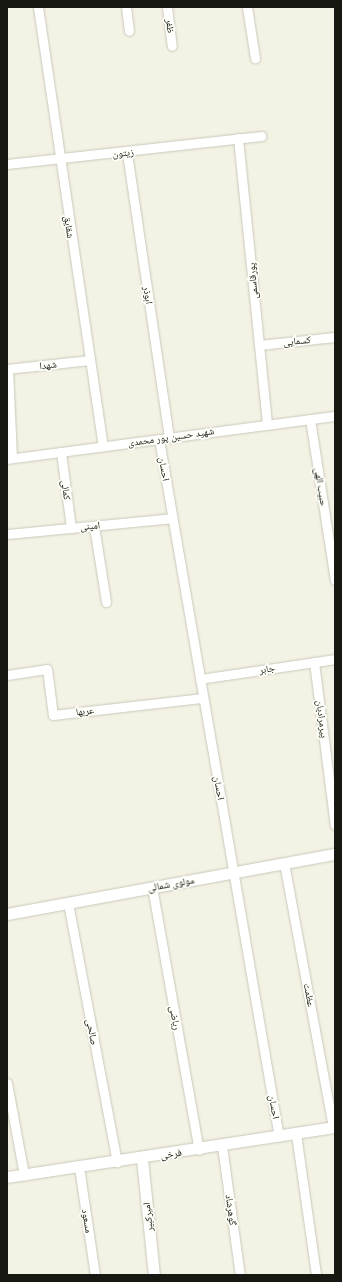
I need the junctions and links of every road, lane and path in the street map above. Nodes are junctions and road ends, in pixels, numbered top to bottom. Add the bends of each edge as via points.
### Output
1 (38, 7) edge
2 (126, 7) edge
3 (167, 7) edge
4 (247, 7) edge
5 (129, 31) dead end
6 (172, 46) dead end
7 (255, 58) dead end
8 (261, 136) dead end
9 (238, 138) junction
10 (127, 153) junction
11 (58, 159) junction
12 (7, 164) edge
13 (335, 337) edge
14 (259, 345) junction
15 (90, 360) junction
16 (7, 369) edge
17 (335, 416) edge
18 (310, 419) junction
19 (266, 425) junction
20 (170, 437) junction
21 (159, 439) junction
22 (103, 446) junction
23 (61, 452) junction
24 (10, 459) edge
25 (172, 518) junction
26 (94, 526) junction
27 (71, 528) junction
28 (7, 534) edge
29 (335, 580) edge
30 (106, 602) dead end
31 (335, 659) edge
32 (314, 662) junction
33 (7, 675) edge
34 (200, 679) junction
35 (203, 698) junction
36 (335, 825) edge
37 (335, 854) edge
38 (284, 863) junction
39 (233, 872) junction
40 (152, 887) junction
41 (68, 903) junction
42 (7, 914) edge
43 (7, 1082) edge
44 (334, 1127) edge
45 (296, 1134) junction
46 (279, 1137) junction
47 (222, 1146) junction
48 (199, 1150) junction
49 (142, 1159) junction
50 (117, 1162) junction
51 (79, 1167) junction
52 (24, 1175) junction
53 (7, 1177) edge
54 (95, 1275) edge
55 (154, 1275) edge
56 (240, 1275) edge
57 (316, 1275) edge

1 - 11 street, شقایق
2 - 5 street
3 - 6 street, ظفر
4 - 7 street
8 - 9 street, زیتون
9 - 10 street, زیتون
9 - 14 street, پورقاسمی via 242,152
10 - 11 street, زیتون
10 - 20 street, ابوذر
11 - 12 street, زیتون
11 - 15 street, شقایق
13 - 14 street, کسمایی
14 - 19 street, پورقاسمی
15 - 16 street, شهدا
15 - 22 street, شقایق
16 - 24 street
17 - 18 street, شهید حسین پور محمدی
18 - 19 street, شهید حسین پور محمدی
18 - 29 street, حبیب الهی
19 - 20 street, شهید حسین پور محمدی
20 - 21 street, شهید حسین پور محمدی
21 - 22 street, شهید حسین پور محمدی
21 - 25 street, احسان
22 - 23 street, شهید حسین پور محمدی
23 - 24 street, شهید حسین پور محمدی
23 - 27 street, کمالی
25 - 26 street, امینی
25 - 34 street, احسان
26 - 27 street, امینی
26 - 30 street
27 - 28 street, امینی
31 - 32 street, جابر
32 - 34 street, جابر
32 - 36 street, پیرمرادیان
33 - 35 street, عربها via 47,669 53,715
34 - 35 street, احسان
35 - 39 street, احسان
37 - 38 street, مولوی شمالی
38 - 39 street, مولوی شمالی
38 - 44 street, عظمت
39 - 40 street, مولوی شمالی
39 - 46 street, احسان
40 - 41 street, مولوی شمالی
40 - 48 street, ریاضی
41 - 42 street, مولوی شمالی
41 - 50 street, صالحی
43 - 52 street
44 - 45 street, فرخی
45 - 46 street, فرخی
45 - 57 street
46 - 47 street, فرخی
47 - 48 street, فرخی
47 - 56 street, گوهرشاد
48 - 49 street, فرخی
49 - 50 street, فرخی
49 - 55 street, امیرکبیر
50 - 51 street, فرخی
51 - 52 street, فرخی
51 - 54 street, مسعود
52 - 53 street, فرخی

